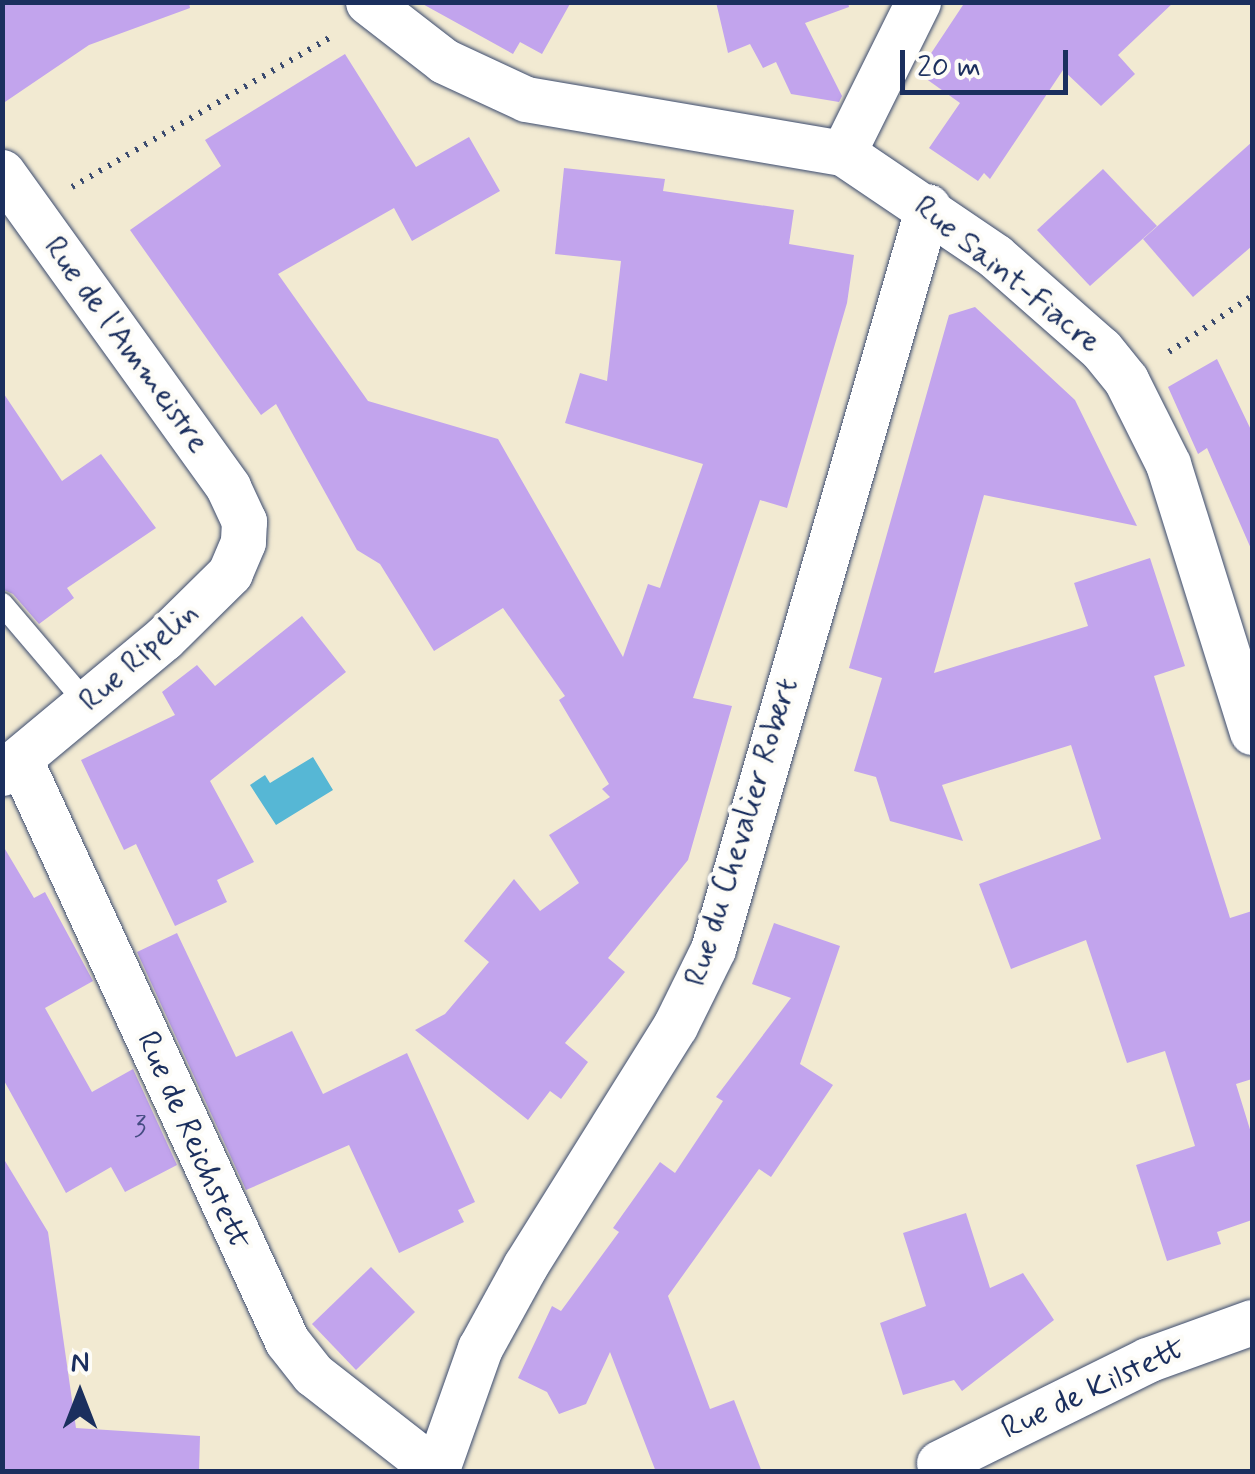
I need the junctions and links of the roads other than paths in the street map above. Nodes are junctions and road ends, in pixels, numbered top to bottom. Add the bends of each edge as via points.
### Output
1 (918, 2) edge
2 (371, 7) edge
3 (843, 153) junction
4 (2, 172) edge
5 (928, 206) junction
6 (244, 521) joint
7 (2, 604) edge
8 (87, 704) junction
9 (1252, 732) edge
10 (11, 767) edge
11 (1252, 1322) edge
12 (939, 1463) dead end
13 (436, 1471) edge

1 - 3 street
2 - 3 street, Rue Saint-Fiacre via 444,61 526,100
3 - 5 street, Rue Saint-Fiacre
4 - 6 street, Rue de l'Ammeistre via 228,487
5 - 9 street, Rue Saint-Fiacre via 1102,350 1126,380 1168,464
5 - 13 street, Rue du Chevalier Robert via 713,949 675,1026 480,1348
6 - 8 street, Rue Ripelin via 230,573
7 - 8 lane
8 - 10 street, Rue Ripelin
10 - 13 street, Rue de Reichstett via 287,1341 313,1374
11 - 12 street, Rue de Kilstett via 1148,1360

